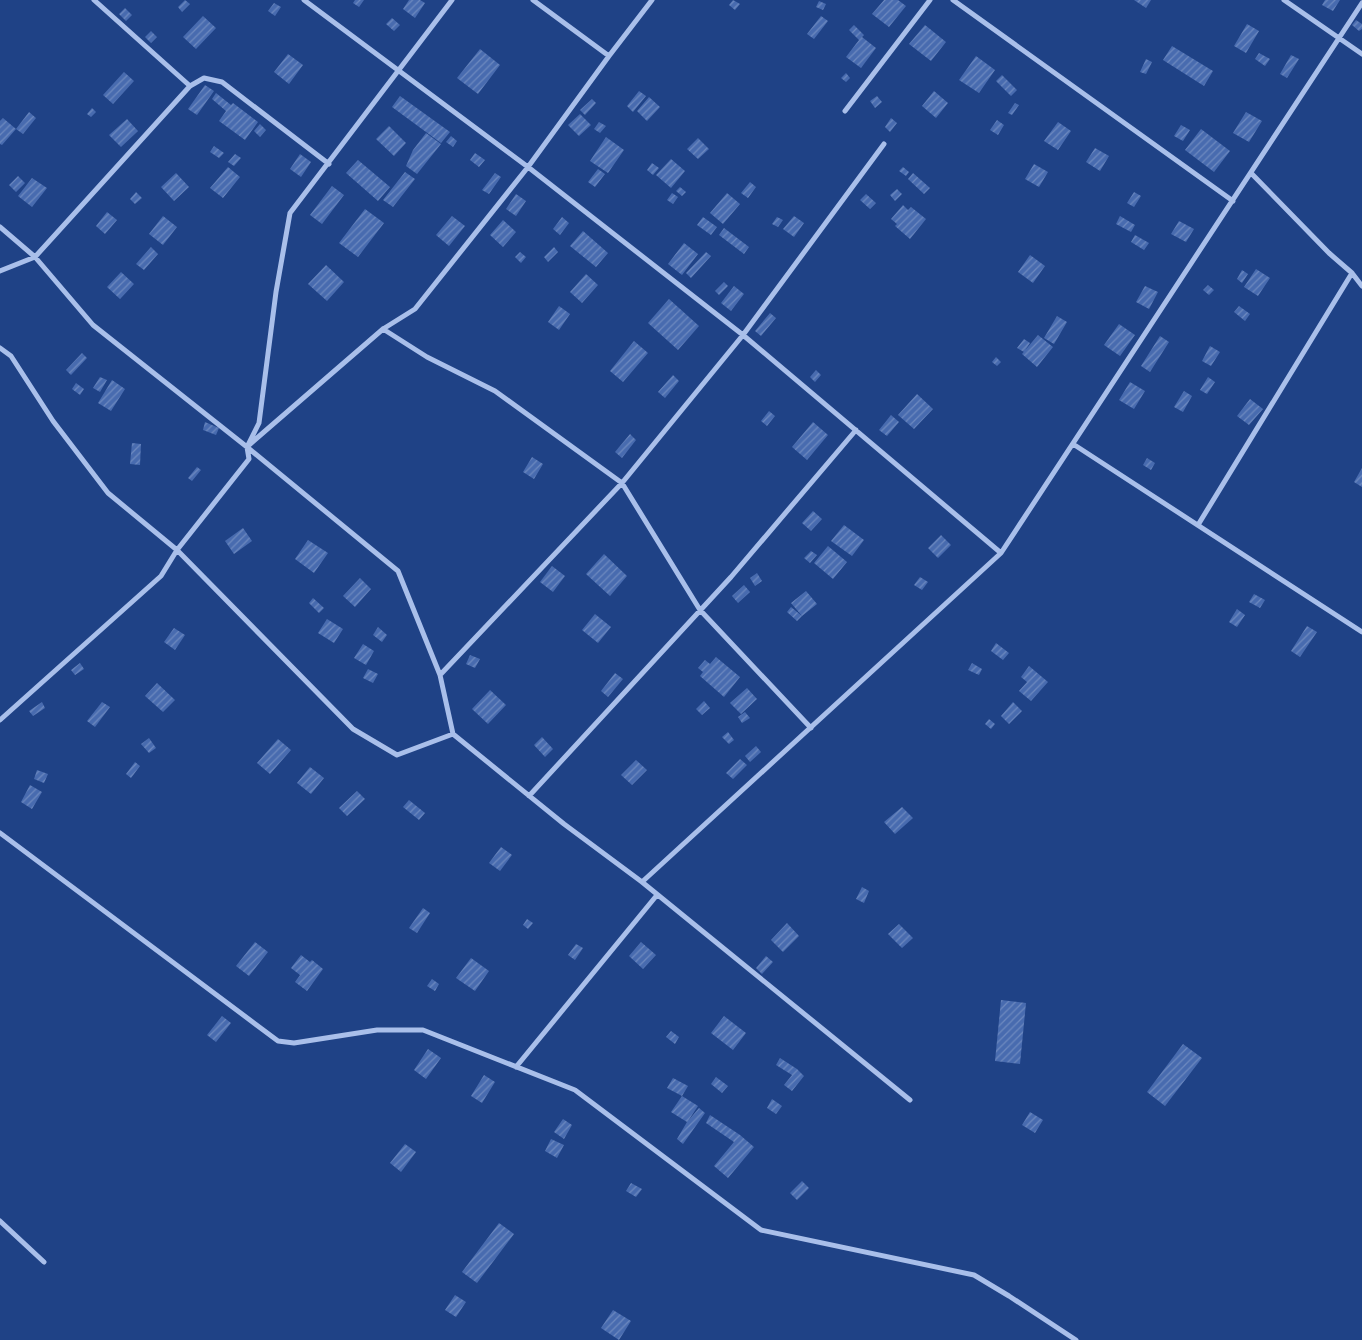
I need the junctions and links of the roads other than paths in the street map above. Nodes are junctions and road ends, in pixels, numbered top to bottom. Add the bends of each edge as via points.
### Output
1 (94, 0) edge
2 (304, 0) edge
3 (452, 0) edge
4 (533, 0) edge
5 (652, 0) edge
6 (930, 0) edge
7 (953, 0) edge
8 (1284, 0) edge
9 (1362, 3) edge
10 (1339, 38) junction
11 (1362, 54) edge
12 (609, 56) junction
13 (399, 71) junction
14 (190, 86) junction
15 (845, 111) dead end
16 (884, 144) dead end
17 (329, 164) junction
18 (528, 167) junction
19 (1251, 173) junction
20 (1233, 201) junction
21 (0, 227) edge
22 (35, 257) junction
23 (0, 271) edge
24 (1352, 272) junction
25 (1362, 286) edge
26 (383, 329) junction
27 (743, 335) junction
28 (0, 348) edge
29 (856, 430) junction
30 (1073, 444) junction
31 (247, 447) junction
32 (622, 482) junction
33 (1198, 525) junction
34 (177, 550) junction
35 (1001, 553) junction
36 (700, 610) junction
37 (1362, 632) edge
38 (440, 675) junction
39 (0, 720) edge
40 (811, 728) junction
41 (453, 734) junction
42 (530, 796) junction
43 (0, 833) edge
44 (642, 882) junction
45 (657, 895) junction
46 (516, 1067) junction
47 (910, 1100) dead end
48 (0, 1221) edge
49 (44, 1262) dead end
50 (1076, 1340) edge

1 - 14 street
2 - 13 street
3 - 13 street
4 - 12 street
5 - 12 street
6 - 15 street
7 - 20 street
8 - 10 street
9 - 10 street
10 - 11 street
10 - 19 street
12 - 18 street
13 - 17 street
13 - 18 street
14 - 17 street via 204,78 222,82
14 - 22 street
16 - 27 street
17 - 31 street via 290,213 259,423
18 - 26 street via 415,309
18 - 27 street
19 - 20 street
19 - 24 street
20 - 30 street
21 - 22 street
22 - 23 street
22 - 31 street via 93,325
24 - 25 street
24 - 33 street
26 - 31 street
26 - 32 street via 427,357 495,391
27 - 29 street
27 - 32 street
28 - 34 street via 11,356 53,421 108,493
29 - 35 street
29 - 36 street
30 - 33 street
30 - 35 street
31 - 34 street via 249,459
31 - 38 street via 398,571
32 - 36 street
32 - 38 street
33 - 37 street
34 - 39 street via 160,576
34 - 41 street via 353,728 397,754
35 - 40 street
36 - 40 street
36 - 42 street
38 - 41 street
40 - 44 street
41 - 42 street
42 - 44 street
43 - 46 street via 278,1041 294,1043 377,1030 423,1030
44 - 45 street
45 - 46 street
45 - 47 street
46 - 50 street via 575,1090 761,1230 974,1275
48 - 49 street

